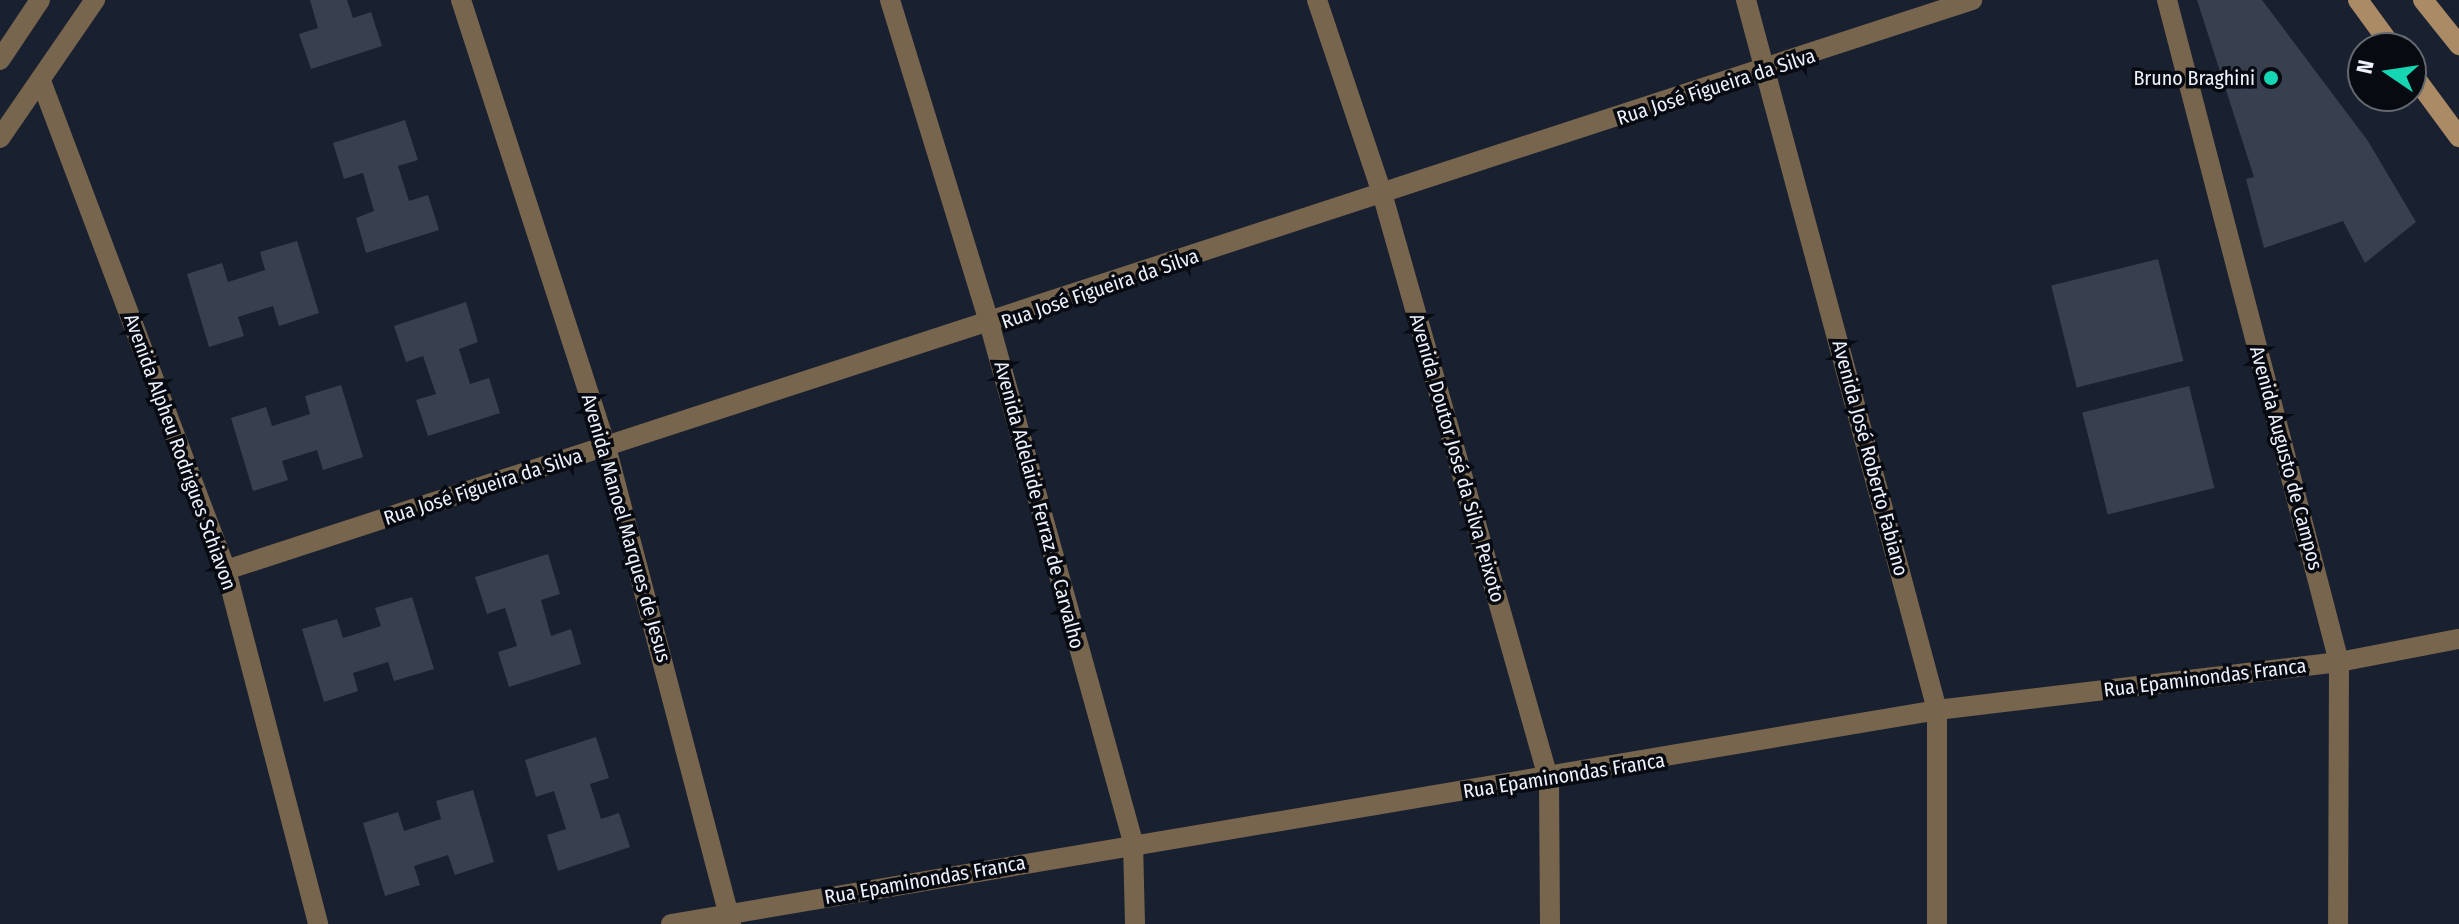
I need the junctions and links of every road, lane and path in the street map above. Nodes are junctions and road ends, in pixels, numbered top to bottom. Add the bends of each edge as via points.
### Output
1 (40, 0) edge
2 (95, 0) edge
3 (461, 0) edge
4 (890, 0) edge
5 (1317, 0) edge
6 (1746, 0) edge
7 (1972, 0) edge
8 (2167, 0) edge
9 (2358, 0) edge
10 (2423, 0) edge
11 (2381, 32) edge
12 (2459, 45) edge
13 (0, 60) edge
14 (1769, 71) junction
15 (41, 81) junction
16 (2427, 94) edge
17 (2459, 137) edge
18 (0, 138) edge
19 (1382, 193) junction
20 (990, 326) junction
21 (606, 447) junction
22 (226, 570) junction
23 (2459, 639) edge
24 (2339, 662) junction
25 (1937, 710) junction
26 (1549, 781) junction
27 (1133, 842) junction
28 (731, 920) edge
29 (318, 924) edge
30 (671, 924) edge
31 (1135, 924) edge
32 (1550, 924) edge
33 (1937, 924) edge
34 (2338, 924) edge

1 - 13 street
2 - 15 street
3 - 21 street, Avenida Manoel Marques de Jesus
4 - 20 street, Avenida Adelaide Ferraz de Carvalho
5 - 19 street, Avenida Doutor José da Silva Peixoto
6 - 14 street, Avenida José Roberto Fabiano
7 - 14 street, Rua José Figueira da Silva
8 - 24 street, Avenida Augusto de Campos
9 - 11 main road
10 - 12 main road
14 - 19 street, Rua José Figueira da Silva
14 - 25 street, Avenida José Roberto Fabiano
15 - 18 street
15 - 22 street, Avenida Alpheu Rodrigues Schiavon
16 - 17 main road
19 - 20 street, Rua José Figueira da Silva
19 - 26 street, Avenida Doutor José da Silva Peixoto
20 - 21 street, Rua José Figueira da Silva
20 - 27 street, Avenida Adelaide Ferraz de Carvalho
21 - 22 street, Rua José Figueira da Silva
21 - 28 street, Avenida Manoel Marques de Jesus
22 - 29 street, Avenida Alpheu Rodrigues Schiavon
23 - 24 street, Rua Epaminondas Franca
24 - 25 street, Rua Epaminondas Franca
24 - 34 street, Avenida Augusto de Campos
25 - 26 street, Rua Epaminondas Franca
25 - 33 street, Avenida José Roberto Fabiano
26 - 27 street, Rua Epaminondas Franca
26 - 32 street, Avenida Doutor José da Silva Peixoto
27 - 28 street, Rua Epaminondas Franca
27 - 31 street, Avenida Adelaide Ferraz de Carvalho
28 - 30 street, Rua Epaminondas Franca

